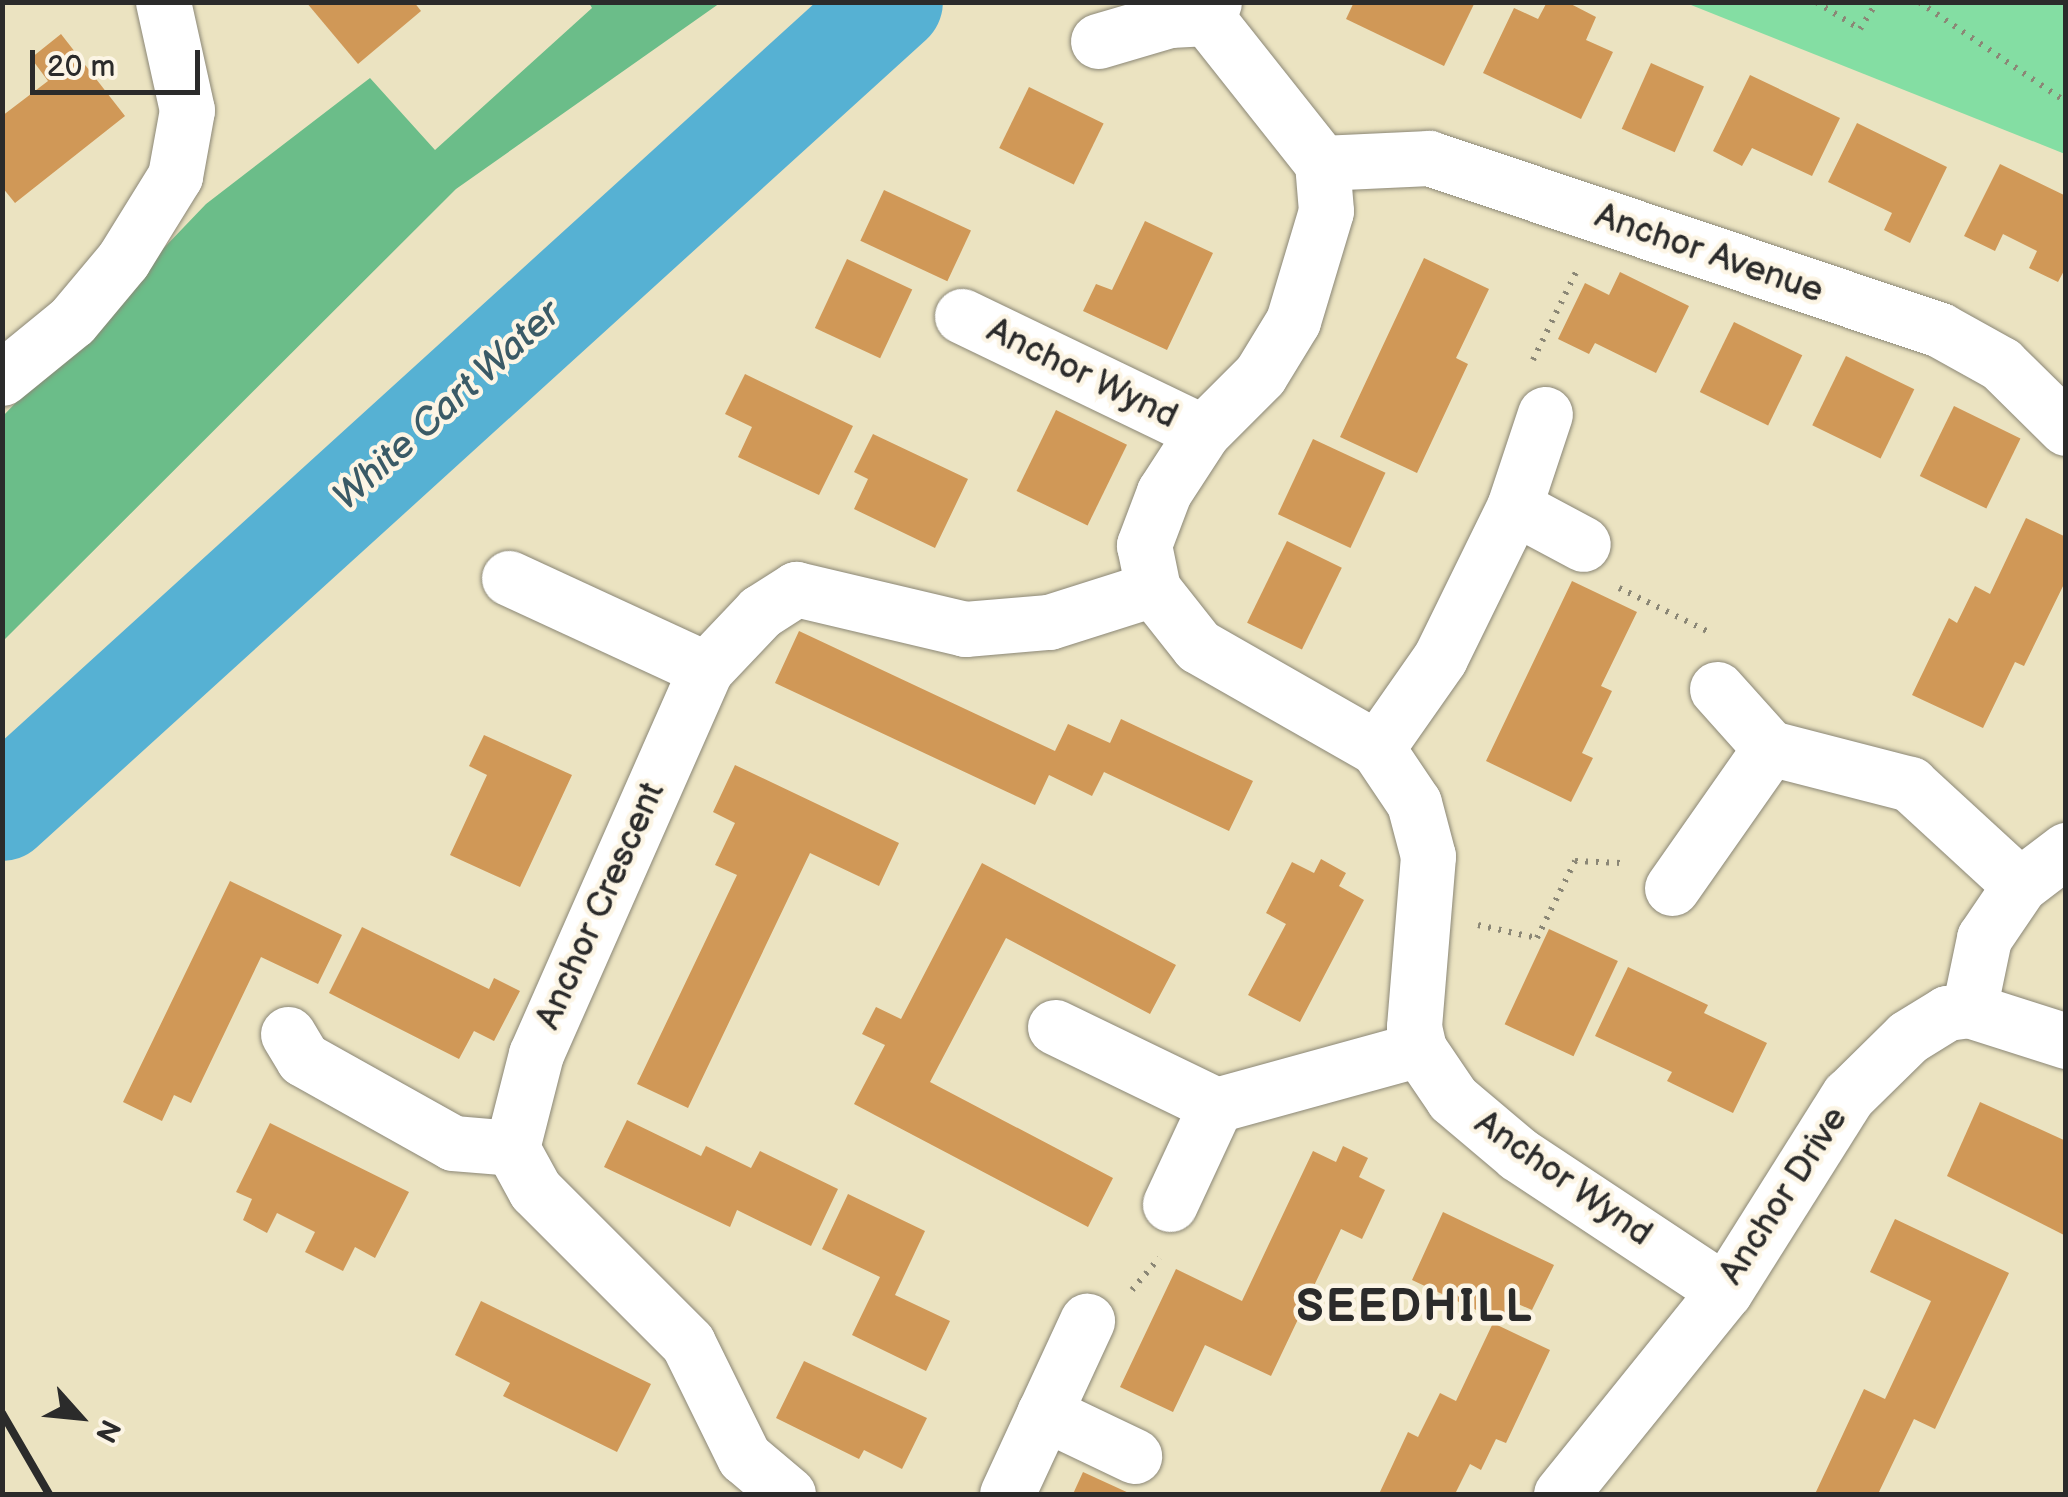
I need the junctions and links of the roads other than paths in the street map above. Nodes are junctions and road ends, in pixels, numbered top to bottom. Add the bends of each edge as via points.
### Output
1 (163, 2) edge
2 (1210, 10) edge
3 (1098, 42) dead end
4 (1322, 164) junction
5 (962, 316) dead end
6 (2, 378) edge
7 (1545, 414) road end
8 (2066, 428) edge
9 (1203, 432) junction
10 (1514, 507) junction
11 (1583, 544) road end
12 (509, 578) dead end
13 (1153, 589) junction
14 (706, 669) junction
15 (1717, 689) road end
16 (1378, 748) junction
17 (1770, 748) junction
18 (2066, 850) edge
19 (2020, 885) junction
20 (1672, 888) road end
21 (1969, 1010) junction
22 (1055, 1026) dead end
23 (288, 1034) dead end
24 (2066, 1042) edge
25 (1418, 1049) junction
26 (1216, 1106) junction
27 (512, 1148) junction
28 (1170, 1204) road end
29 (1725, 1291) junction
30 (1086, 1321) road end
31 (1044, 1413) junction
32 (1134, 1456) dead end
33 (788, 1494) edge
34 (1007, 1494) edge
35 (1562, 1494) edge

1 - 6 street via 187,110 174,176 123,260 85,306
2 - 3 street
2 - 4 street
4 - 8 street, Anchor Avenue via 1429,158 1940,330 2001,364
4 - 9 street, Anchor Wynd via 1326,212 1292,321 1260,375
5 - 9 street, Anchor Wynd
7 - 10 street
9 - 13 street, Anchor Wynd via 1164,492 1144,546
10 - 11 street
10 - 16 street via 1440,658
12 - 14 street
13 - 14 street, Anchor Crescent via 1050,622 965,629 796,589 760,612
13 - 16 street via 1198,646
14 - 27 street, Anchor Crescent via 536,1054
15 - 17 street
16 - 25 street via 1414,803 1428,856 1414,1027
17 - 19 street via 1910,784
17 - 20 street
18 - 19 street
19 - 21 street via 1984,938
21 - 24 street
21 - 29 street, Anchor Drive via 1946,1012 1908,1037 1848,1096
22 - 26 street
23 - 27 street via 304,1059 453,1142
25 - 26 street
25 - 29 street, Anchor Wynd via 1453,1099 1518,1154
26 - 28 street
27 - 33 street via 535,1190 578,1239 688,1344 744,1457
29 - 35 street, Anchor Drive
30 - 31 street
31 - 32 street
31 - 34 street

